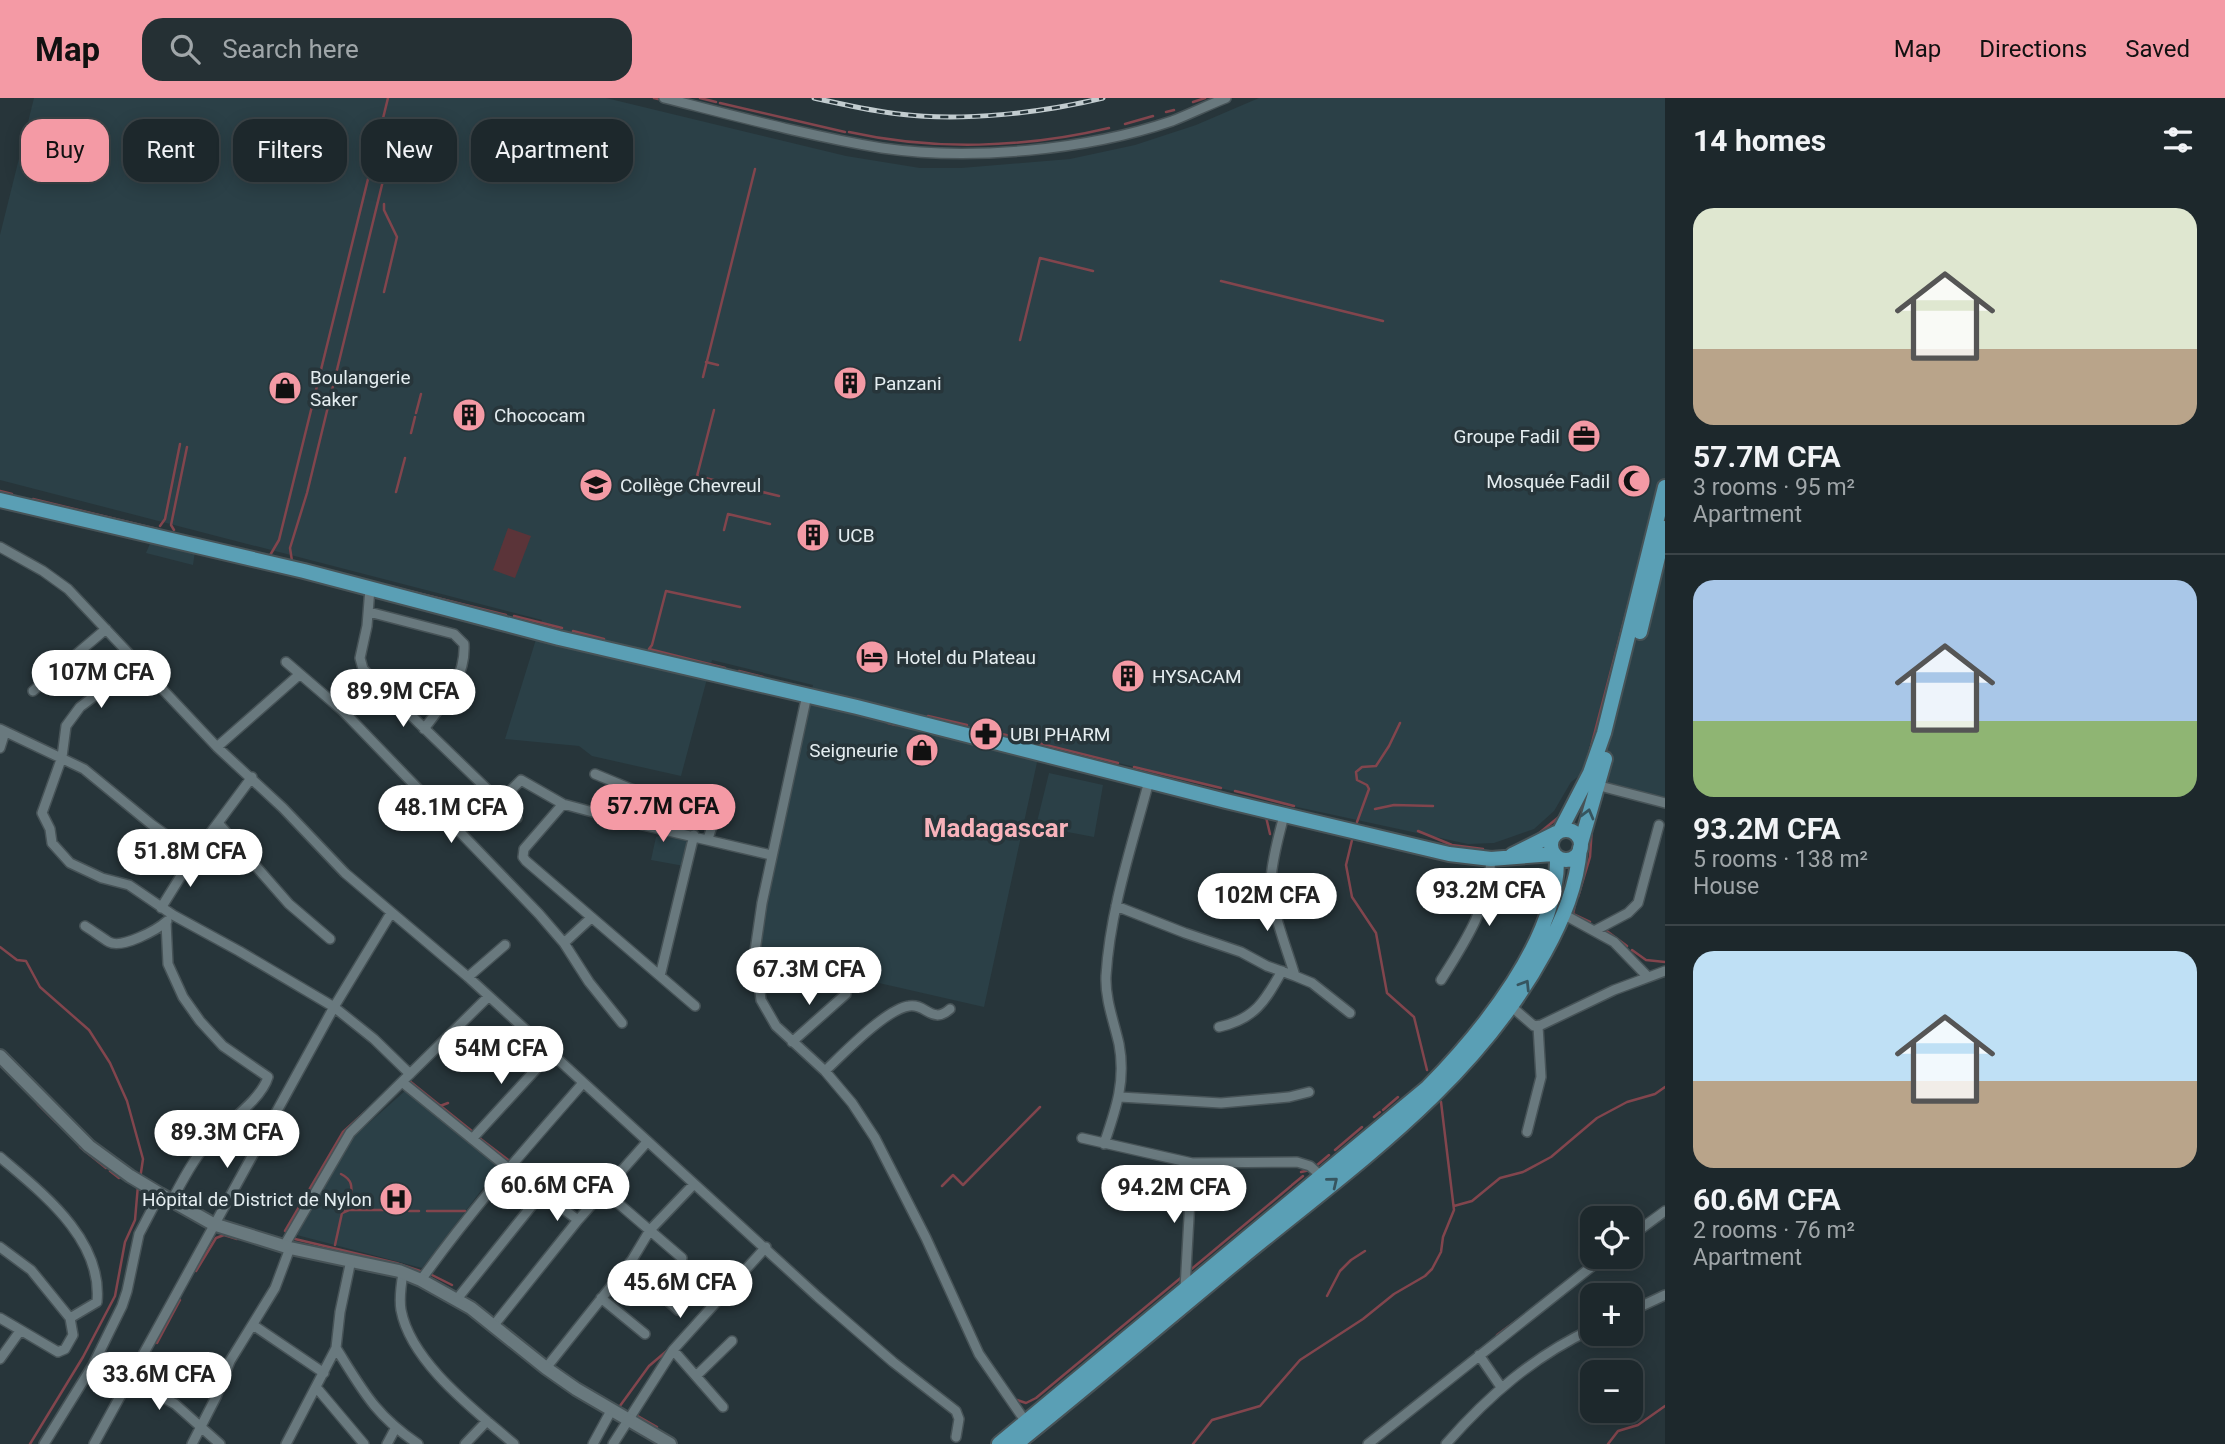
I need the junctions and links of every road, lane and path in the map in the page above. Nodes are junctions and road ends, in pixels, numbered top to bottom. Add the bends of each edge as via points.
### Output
1 (664, 98) edge
2 (1226, 98) edge
3 (1665, 487) edge
4 (0, 500) edge
5 (1665, 528) edge
6 (0, 547) edge
7 (1654, 553) junction
8 (370, 599) junction
9 (106, 629) junction
10 (286, 662) dead end
11 (138, 663) junction
12 (300, 674) junction
13 (1621, 690) junction
14 (33, 691) dead end
15 (807, 695) junction
16 (424, 729) junction
17 (3, 731) edge
18 (218, 747) junction
19 (0, 748) edge
20 (62, 757) junction
21 (595, 774) dead end
22 (252, 777) junction
23 (1149, 781) junction
24 (1596, 785) junction
25 (500, 801) junction
26 (563, 803) junction
27 (1665, 803) edge
28 (1284, 815) junction
29 (517, 818) dead end
30 (218, 823) junction
31 (1659, 825) dead end
32 (1559, 832) junction
33 (694, 835) junction
34 (708, 839) junction
35 (1581, 846) junction
36 (194, 855) junction
37 (771, 855) junction
38 (1555, 856) junction
39 (1498, 859) junction
40 (1116, 906) junction
41 (161, 908) junction
42 (391, 913) junction
43 (1563, 914) junction
44 (169, 918) junction
45 (591, 918) junction
46 (85, 926) dead end
47 (1596, 930) junction
48 (1545, 937) junction
49 (330, 939) dead end
50 (564, 943) junction
51 (505, 945) dead end
52 (1282, 971) junction
53 (1665, 971) edge
54 (660, 976) junction
55 (1295, 976) junction
56 (1647, 976) junction
57 (468, 977) junction
58 (1440, 980) dead end
59 (846, 994) dead end
60 (488, 997) junction
61 (695, 1006) dead end
62 (334, 1007) junction
63 (1512, 1007) junction
64 (950, 1009) dead end
65 (1350, 1013) dead end
66 (622, 1023) dead end
67 (1538, 1026) junction
68 (1219, 1027) dead end
69 (792, 1042) junction
70 (551, 1054) junction
71 (0, 1056) edge
72 (825, 1071) junction
73 (410, 1074) junction
74 (402, 1082) junction
75 (583, 1083) junction
76 (1309, 1092) dead end
77 (1120, 1097) junction
78 (1527, 1132) dead end
79 (1082, 1138) dead end
80 (472, 1139) junction
81 (647, 1142) junction
82 (1104, 1143) junction
83 (0, 1157) edge
84 (1192, 1163) junction
85 (508, 1168) junction
86 (1321, 1176) junction
87 (694, 1184) junction
88 (604, 1191) junction
89 (542, 1193) junction
90 (162, 1195) junction
91 (1665, 1211) edge
92 (578, 1220) junction
93 (213, 1224) junction
94 (1643, 1227) edge
95 (650, 1230) junction
96 (0, 1247) edge
97 (287, 1247) junction
98 (766, 1247) junction
99 (682, 1258) dead end
100 (351, 1260) junction
101 (632, 1260) junction
102 (1588, 1269) edge
103 (403, 1273) junction
104 (421, 1280) junction
105 (1185, 1289) junction
106 (1665, 1295) edge
107 (457, 1298) junction
108 (601, 1298) junction
109 (1643, 1305) edge
110 (678, 1310) dead end
111 (0, 1318) edge
112 (70, 1318) junction
113 (253, 1325) junction
114 (494, 1325) junction
115 (19, 1331) junction
116 (645, 1334) dead end
117 (1580, 1334) edge
118 (732, 1341) dead end
119 (336, 1348) junction
120 (673, 1350) junction
121 (1479, 1355) junction
122 (0, 1359) edge
123 (93, 1365) junction
124 (546, 1368) junction
125 (324, 1373) junction
126 (696, 1376) junction
127 (128, 1381) junction
128 (316, 1387) junction
129 (1502, 1387) junction
130 (723, 1407) dead end
131 (619, 1413) junction
132 (487, 1420) junction
133 (200, 1427) junction
134 (1029, 1427) junction
135 (395, 1429) junction
136 (956, 1437) dead end
137 (44, 1444) edge
138 (94, 1444) edge
139 (192, 1444) edge
140 (220, 1444) edge
141 (286, 1444) edge
142 (365, 1444) edge
143 (387, 1444) edge
144 (418, 1444) edge
145 (465, 1444) edge
146 (514, 1444) edge
147 (593, 1444) edge
148 (613, 1444) edge
149 (670, 1444) edge
150 (999, 1444) edge
151 (1016, 1444) edge
152 (1368, 1444) edge
153 (1446, 1444) edge

1 - 2 street via 883,148 965,153 1060,146 1125,134 1172,121
3 - 7 main road
4 - 8 main road
5 - 7 main road
6 - 9 street via 68,589
7 - 13 main road
8 - 15 main road
8 - 16 street via 360,664
8 - 16 street via 454,634 464,644 456,685
9 - 11 street
9 - 14 street
10 - 12 street
11 - 18 street
11 - 20 street via 80,707 66,726
12 - 18 street
12 - 50 street via 343,711
13 - 24 main road
13 - 32 main road via 1590,773
15 - 23 main road
15 - 37 street
16 - 25 street
17 - 19 street
17 - 20 street
18 - 22 street
20 - 36 street via 85,769
20 - 41 street via 42,813 55,848 76,867 129,885
21 - 34 street via 631,789 713,809 716,813
22 - 30 street
22 - 42 street via 345,873
23 - 28 main road
23 - 40 street
24 - 27 street
35 -> 24 main road
25 - 26 street via 521,780
25 - 29 street
26 - 33 street
26 - 45 street via 524,849 523,857
28 - 39 main road via 1449,855
28 - 55 street via 1271,881
30 - 36 street
30 - 49 street via 289,904
31 - 47 street via 1638,903
32 - 35 main road via 1573,832
32 - 38 main road via 1550,845
32 - 39 main road
33 - 34 street
33 - 54 street
34 - 37 street
35 - 38 main road via 1571,859
35 - 43 main road via 1576,881
36 - 41 street
37 - 69 street via 755,967 761,1000
38 - 39 main road
38 - 48 main road via 1554,895
39 - 58 street via 1472,931
40 - 52 street
40 - 77 street via 1106,980 1122,1059
41 - 44 street
42 - 57 street
42 - 62 street
43 - 47 street
43 - 48 main road
44 - 46 street via 146,935 116,943
44 - 62 street via 239,951
44 - 90 street via 168,964 183,997 223,1046 268,1081
45 - 50 street
45 - 54 street
47 - 56 street via 1627,953
63 -> 48 main road
48 - 86 main road via 1452,1063
50 - 66 street
51 - 57 street
52 - 55 street
52 - 68 street via 1252,1014
53 - 56 street
54 - 61 street
55 - 65 street via 1312,983
56 - 67 street
57 - 60 street
59 - 69 street
60 - 70 street
60 - 73 street
62 - 73 street
62 - 93 street
63 - 67 street
134 -> 63 main road via 1392,1134 1458,1073
64 - 72 street via 937,1016 906,1007 868,1030
67 - 78 street via 1541,1077
69 - 72 street
70 - 75 street
70 - 80 street
71 - 90 street via 89,1146
72 - 134 street via 875,1138 979,1354
73 - 74 street
74 - 80 street
74 - 97 street via 343,1143
75 - 81 street
75 - 85 street
76 - 77 street via 1221,1103
77 - 82 street
79 - 82 street
80 - 85 street
81 - 87 street
81 - 88 street
82 - 84 street
83 - 112 street via 70,1223 85,1247 97,1302
84 - 86 street via 1297,1162
84 - 105 street
85 - 89 street
85 - 104 street
86 - 105 main road
87 - 95 street
87 - 98 street
88 - 92 street
88 - 95 street
89 - 92 street
89 - 107 street
90 - 93 street
90 - 123 street via 139,1234 125,1298
91 - 94 street
92 - 114 street
93 - 97 street
93 - 127 street
95 - 99 street
95 - 101 street
96 - 112 street via 31,1270
97 - 100 street
97 - 113 street via 275,1288
98 - 120 street
98 - 136 street via 884,1354 956,1411 960,1419
100 - 103 street
100 - 119 street
101 - 108 street
101 - 110 street
102 - 121 street
103 - 104 street
103 - 132 street via 401,1310 408,1332 449,1385
104 - 107 street
105 - 134 main road
106 - 109 street
107 - 114 street
108 - 116 street
108 - 124 street
111 - 115 street
112 - 115 street via 73,1335 62,1352
113 - 125 street
113 - 133 street via 230,1361
114 - 124 street
115 - 122 street
117 - 129 street via 1536,1359
118 - 126 street
119 - 125 street
119 - 135 street via 370,1402
120 - 126 street
120 - 131 street
121 - 129 street
121 - 152 street
123 - 127 street
123 - 137 street
124 - 131 street
125 - 128 street
126 - 130 street
127 - 133 street via 175,1404
127 - 138 street
128 - 141 street
128 - 142 street
129 - 153 street
131 - 147 street
131 - 148 street
131 - 149 street
132 - 145 street
132 - 146 street
133 - 139 street
133 - 140 street
134 - 150 main road
134 - 151 main road
135 - 143 street
135 - 144 street

